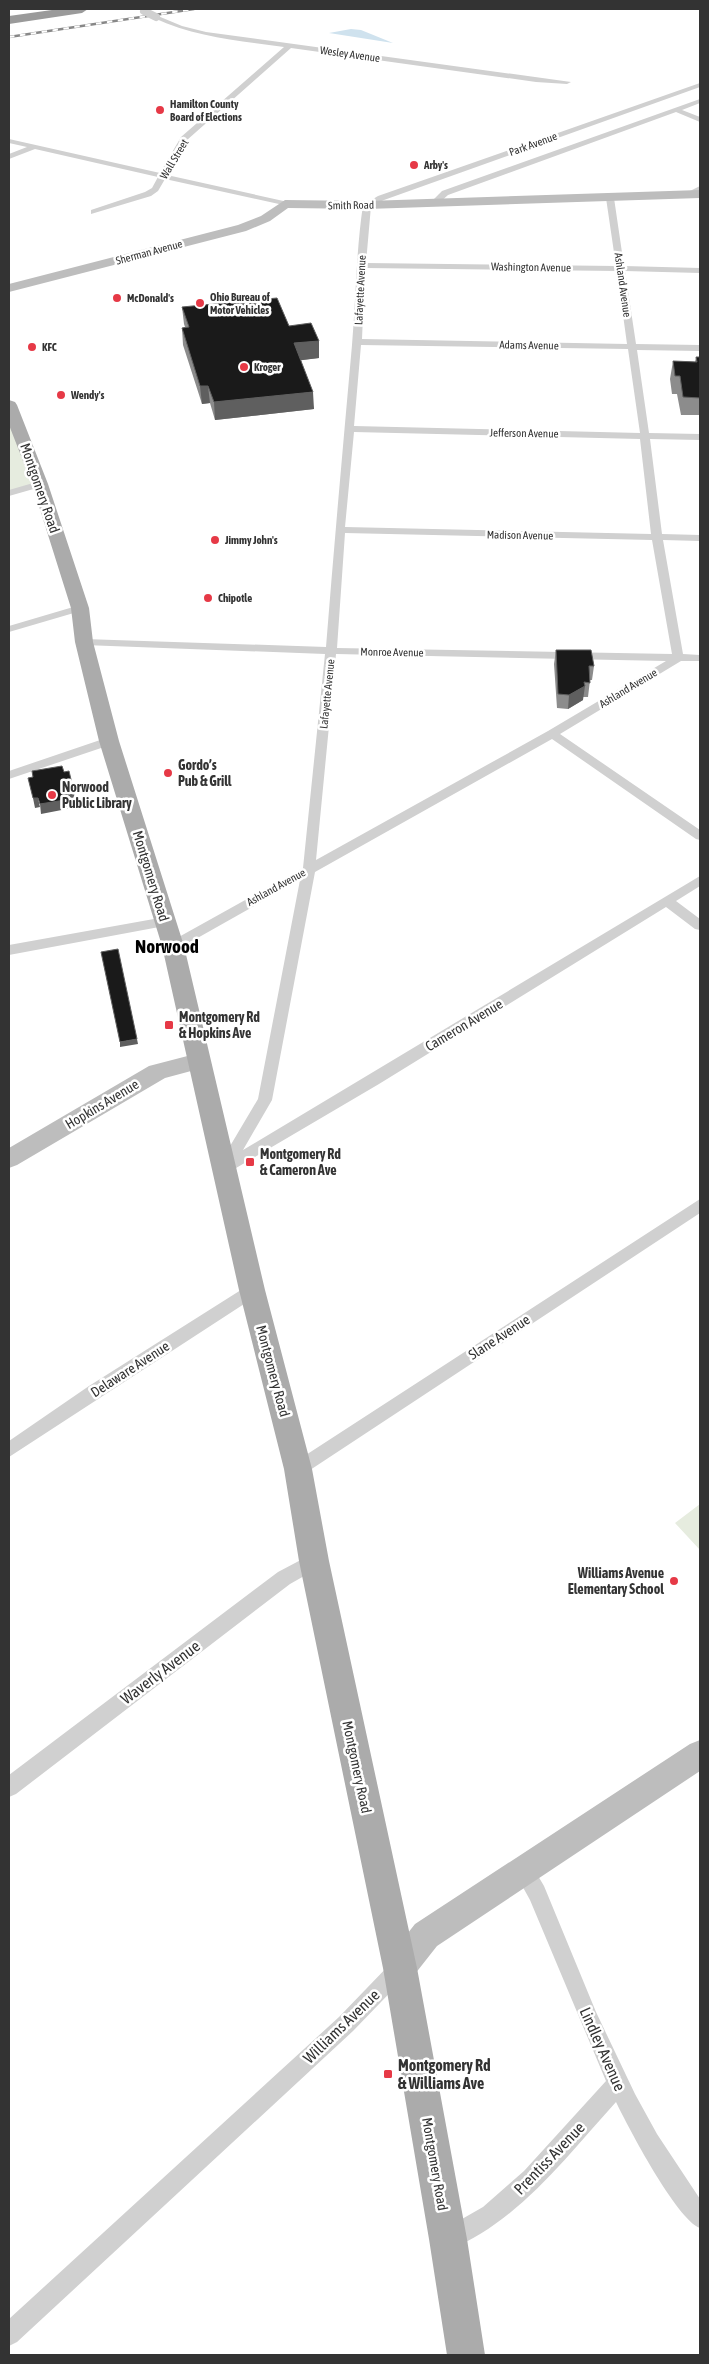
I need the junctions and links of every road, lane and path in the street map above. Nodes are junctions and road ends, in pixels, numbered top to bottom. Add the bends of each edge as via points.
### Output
1 (82, 9) edge
2 (140, 10) edge
3 (9, 20) edge
4 (289, 46) junction
5 (567, 82) dead end
6 (700, 84) edge
7 (675, 94) junction
8 (654, 101) junction
9 (699, 102) edge
10 (676, 110) junction
11 (700, 120) edge
12 (9, 142) edge
13 (34, 147) junction
14 (9, 157) edge
15 (162, 177) junction
16 (700, 188) edge
17 (694, 194) edge
18 (610, 198) junction
19 (435, 202) junction
20 (285, 204) junction
21 (367, 206) junction
22 (94, 212) dead end
23 (362, 265) junction
24 (621, 269) junction
25 (700, 270) edge
26 (9, 288) edge
27 (357, 342) junction
28 (632, 347) junction
29 (700, 348) edge
30 (9, 405) edge
31 (348, 429) junction
32 (645, 436) junction
33 (700, 437) edge
34 (40, 484) junction
35 (9, 493) edge
36 (340, 530) junction
37 (657, 538) junction
38 (700, 538) edge
39 (80, 608) junction
40 (9, 629) edge
41 (84, 642) junction
42 (332, 650) junction
43 (678, 658) junction
44 (700, 658) edge
45 (552, 734) junction
46 (109, 741) junction
47 (9, 774) edge
48 (700, 836) edge
49 (309, 869) junction
50 (700, 880) edge
51 (668, 901) junction
52 (165, 922) junction
53 (700, 926) edge
54 (173, 946) junction
55 (9, 950) edge
56 (199, 1061) junction
57 (9, 1159) edge
58 (225, 1167) junction
59 (700, 1205) edge
60 (252, 1290) junction
61 (9, 1450) edge
62 (298, 1469) junction
63 (314, 1561) junction
64 (700, 1754) edge
65 (9, 1787) edge
66 (524, 1871) junction
67 (400, 1968) junction
68 (617, 2084) junction
69 (700, 2217) edge
70 (448, 2239) junction
71 (9, 2334) edge
72 (466, 2355) edge

1 - 3 highway
2 - 4 street, Wesley Avenue, bridge via 180,28
4 - 5 street, Wesley Avenue
4 - 15 street, Wall Street via 184,139
6 - 7 street, Park Avenue
7 - 8 street, Park Avenue
7 - 9 street
8 - 10 street
8 - 21 street, Park Avenue via 381,198
9 - 10 street, Park Avenue
10 - 11 street
10 - 19 street, Park Avenue via 445,194
12 - 13 street, Smith Road
13 - 14 street
13 - 15 street, Smith Road
15 - 20 street, Smith Road
15 - 22 street, Wall Street via 148,194
16 - 17 street
17 - 18 main road, Smith Road
18 - 19 main road, Smith Road
18 - 24 street, Ashland Avenue
19 - 21 main road, Smith Road
20 - 21 main road, Smith Road
20 - 26 main road, Sherman Avenue via 260,222 242,228
21 - 23 street, Lafayette Avenue
23 - 24 street, Washington Avenue
23 - 27 street, Lafayette Avenue
24 - 25 street, Washington Avenue
24 - 28 street, Ashland Avenue
27 - 28 street, Adams Avenue
27 - 31 street, Lafayette Avenue
28 - 29 street, Adams Avenue
28 - 32 street, Ashland Avenue
30 - 34 main road, Montgomery Road
31 - 32 street, Jefferson Avenue
31 - 36 street, Lafayette Avenue
32 - 33 street, Jefferson Avenue
32 - 37 street, Ashland Avenue
34 - 35 street
34 - 39 main road, Montgomery Road
36 - 37 street, Madison Avenue
36 - 42 street, Lafayette Avenue
37 - 38 street, Madison Avenue
37 - 43 street, Ashland Avenue
39 - 40 street
39 - 41 main road, Montgomery Road
41 - 42 street, Monroe Avenue
41 - 46 main road, Montgomery Road
42 - 43 street, Monroe Avenue
42 - 49 street, Lafayette Avenue
43 - 44 street, Monroe Avenue
43 - 45 street, Ashland Avenue
45 - 48 street
45 - 49 street, Ashland Avenue
46 - 47 street
46 - 52 main road, Montgomery Road
49 - 54 street, Ashland Avenue
49 - 58 street, Lafayette Avenue via 266,1100
50 - 51 street, Cameron Avenue
51 - 53 street
51 - 58 street, Cameron Avenue
52 - 54 main road, Montgomery Road
52 - 55 street
54 - 56 main road, Montgomery Road
56 - 57 main road, Hopkins Avenue via 157,1072
56 - 58 main road, Montgomery Road
58 - 60 main road, Montgomery Road
59 - 62 street, Slane Avenue
60 - 61 street, Delaware Avenue
60 - 62 main road, Montgomery Road
62 - 63 main road, Montgomery Road
63 - 65 street, Waverly Avenue via 284,1578
63 - 67 main road, Montgomery Road
64 - 66 main road, Williams Avenue
66 - 67 main road, Williams Avenue via 426,1935
66 - 68 street, Lindley Avenue via 537,1893
67 - 70 main road, Montgomery Road
67 - 71 street, Williams Avenue via 346,2024
68 - 69 street, Lindley Avenue via 676,2187
68 - 70 street, Prentiss Avenue via 532,2180 492,2214
70 - 72 main road, Montgomery Road

